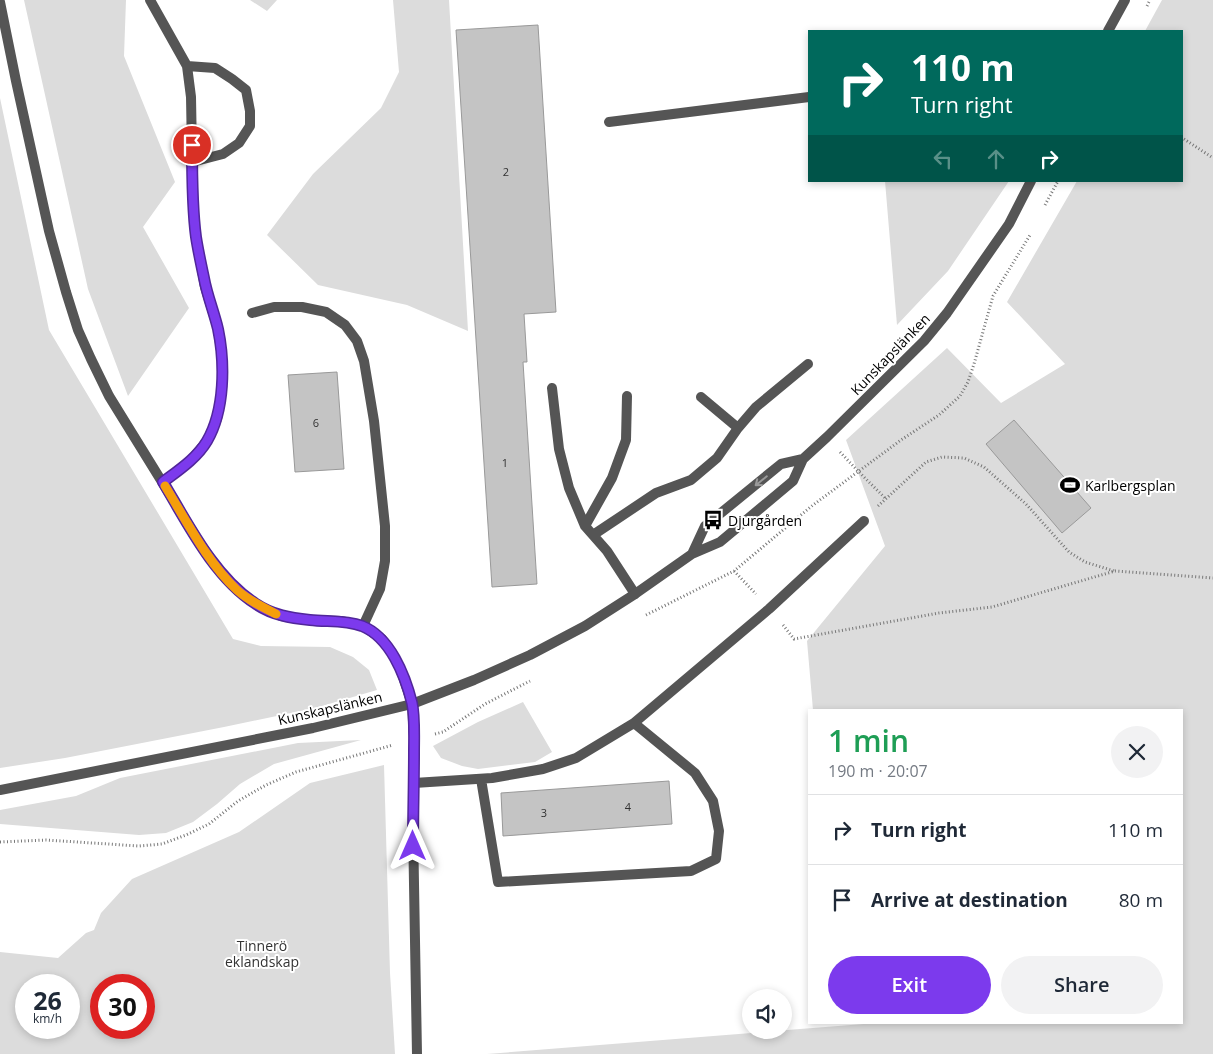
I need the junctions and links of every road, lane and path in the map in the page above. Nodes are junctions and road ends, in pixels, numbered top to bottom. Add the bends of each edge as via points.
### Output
1 (150, 0) edge
2 (1125, 0) edge
3 (0, 2) edge
4 (1109, 30) edge
5 (187, 66) junction
6 (808, 97) edge
7 (609, 122) dead end
8 (1183, 139) edge
9 (1213, 158) edge
10 (192, 162) junction
11 (1030, 182) edge
12 (1057, 182) edge
13 (1044, 207) dead end
14 (1031, 232) dead end
15 (252, 313) dead end
16 (808, 364) dead end
17 (552, 388) dead end
18 (627, 396) dead end
19 (701, 397) dead end
20 (738, 428) junction
21 (803, 459) junction
22 (858, 471) junction
23 (163, 482) junction
24 (886, 499) junction
25 (864, 521) joint
26 (585, 526) junction
27 (593, 535) junction
28 (692, 554) junction
29 (1115, 571) junction
30 (1213, 578) edge
31 (635, 594) junction
32 (641, 618) dead end
33 (363, 626) junction
34 (794, 639) dead end
35 (536, 678) dead end
36 (412, 704) junction
37 (634, 723) junction
38 (414, 739) junction
39 (481, 779) junction
40 (414, 783) junction
41 (0, 790) edge
42 (0, 842) edge
43 (417, 1054) edge

1 - 5 street
2 - 4 street
3 - 23 street via 50,231 78,330 109,396
5 - 10 street via 192,96
5 - 10 street via 215,68 232,79 246,90 250,111 250,126 239,143 223,154
6 - 7 street
8 - 9 path
10 - 23 street via 196,237 205,287 218,329 222,388 218,419 207,442 190,461
11 - 21 street, Kunskapslänken via 1009,224 942,320
12 - 13 path
14 - 22 path via 993,296 974,364 960,396 939,415
15 - 33 street via 274,307 302,306 326,312 345,325 357,341 364,361 374,421 386,526 380,590
16 - 20 street via 756,407
17 - 26 street via 569,488
18 - 26 street via 626,440 612,478
19 - 20 street
20 - 27 street via 717,458 690,480 656,493
21 - 28 street, Kunskapslänken via 793,481 720,542
21 -> 28 street, Kunskapslänken via 781,464 705,526
22 - 24 path
22 - 32 path via 734,571
23 - 33 street via 219,570 237,590 257,605 281,616
24 - 25 path
24 - 29 path via 926,462 942,457 964,458 984,467 1026,504 1069,552 1085,562
25 - 37 street via 769,609
26 - 27 street
27 - 31 street
28 - 31 street, Kunskapslänken
29 - 30 path
29 - 34 path via 992,607 939,613
31 - 36 street, Kunskapslänken via 585,626 530,655
33 - 36 street via 382,639 392,653
35 - 38 path via 484,704 443,732
36 - 38 street
36 - 41 street, Kunskapslänken via 313,728
37 - 39 street via 576,758 543,769
37 - 39 street via 695,773 713,800 719,831 716,859 691,871 498,882
38 - 40 street
38 - 42 path via 296,772 238,801 209,824 162,844 139,846 46,840
39 - 40 street
40 - 43 street

